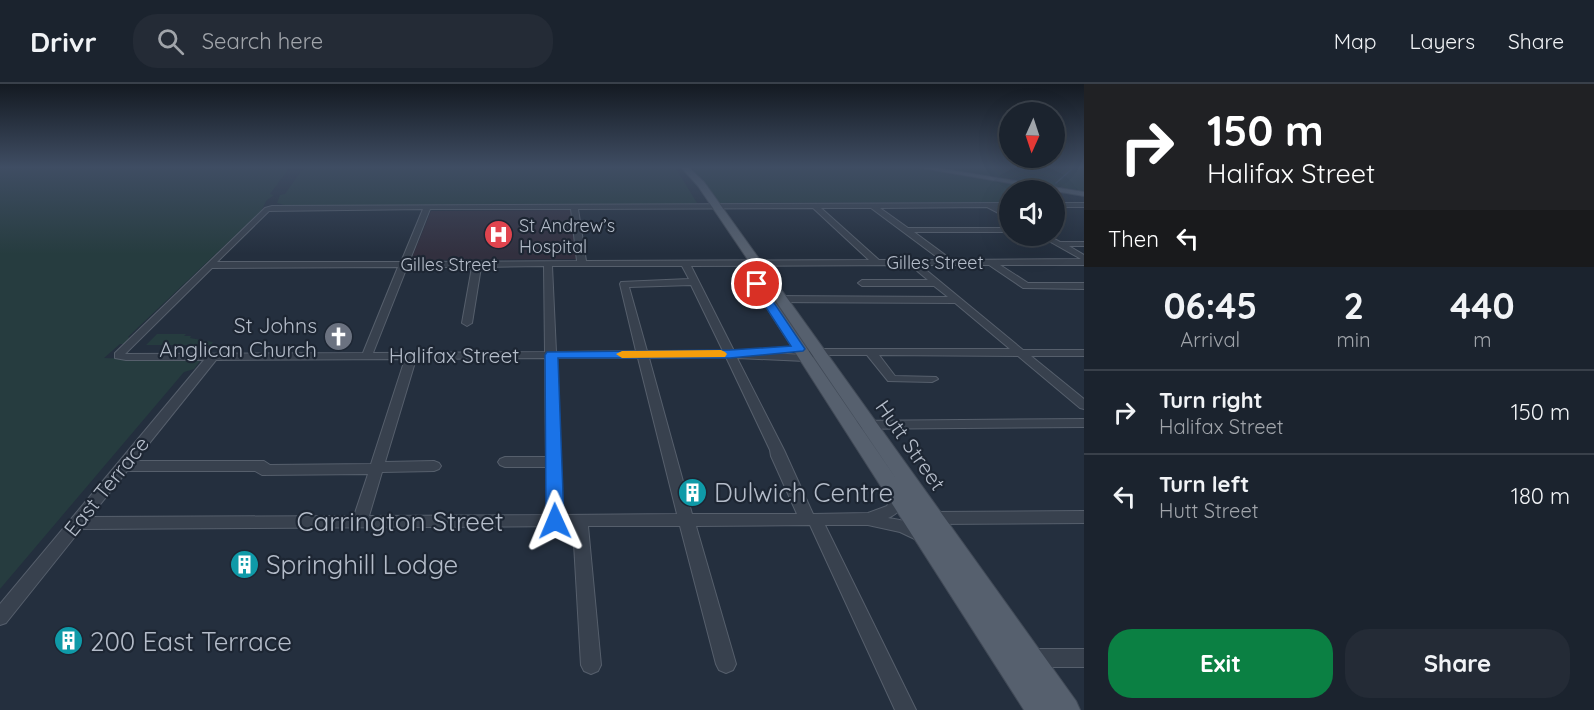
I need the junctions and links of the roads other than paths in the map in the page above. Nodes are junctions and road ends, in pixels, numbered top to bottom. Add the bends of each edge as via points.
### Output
1 (706, 196) edge
2 (872, 205) junction
3 (989, 205) junction
4 (999, 205) edge
5 (1065, 205) edge
6 (1084, 205) edge
7 (574, 206) junction
8 (711, 206) junction
9 (815, 206) junction
10 (427, 207) junction
11 (999, 210) edge
12 (905, 230) junction
13 (999, 230) edge
14 (1076, 236) dead end
15 (1084, 242) edge
16 (1065, 244) edge
17 (1062, 246) edge
18 (1084, 260) edge
19 (877, 262) junction
20 (911, 262) junction
21 (949, 262) junction
22 (990, 262) junction
23 (685, 263) junction
24 (749, 263) junction
25 (403, 264) junction
26 (477, 264) junction
27 (548, 264) junction
28 (582, 264) junction
29 (211, 265) junction
30 (694, 282) junction
31 (862, 283) dead end
32 (936, 283) junction
33 (1084, 286) edge
34 (767, 299) junction
35 (781, 299) junction
36 (957, 300) junction
37 (467, 323) dead end
38 (1084, 352) edge
39 (807, 353) junction
40 (871, 353) junction
41 (1021, 353) junction
42 (643, 354) junction
43 (730, 354) junction
44 (367, 355) junction
45 (412, 355) junction
46 (551, 355) junction
47 (213, 356) junction
48 (932, 379) dead end
49 (1084, 405) edge
50 (1084, 423) edge
51 (859, 424) junction
52 (505, 462) dead end
53 (554, 462) junction
54 (122, 466) junction
55 (434, 466) dead end
56 (377, 468) junction
57 (897, 497) junction
58 (1084, 517) edge
59 (933, 518) junction
60 (868, 519) junction
61 (812, 520) junction
62 (360, 521) junction
63 (555, 521) junction
64 (580, 521) junction
65 (687, 521) junction
66 (77, 523) junction
67 (924, 538) junction
68 (0, 617) edge
69 (1003, 657) junction
70 (1030, 658) junction
71 (1084, 658) edge
72 (726, 664) dead end
73 (591, 665) dead end
74 (906, 710) edge
75 (1039, 710) edge
76 (1067, 710) edge

1 - 8 main road, Hutt Street
2 - 3 street
2 - 9 street
2 - 12 street
3 - 4 street
3 - 11 street
5 - 6 street
7 - 8 street
7 - 10 street
7 - 28 street
8 - 9 street
8 - 24 main road, Hutt Street
9 - 19 street
10 - 25 street
10 - 29 street via 267,209
12 - 13 street
12 - 21 street
14 - 15 street
15 - 16 street
17 - 18 street
18 - 22 street, Gilles Street
19 - 20 street, Gilles Street
19 - 24 street, Gilles Street
20 - 21 street, Gilles Street
20 - 32 street
21 - 22 street, Gilles Street
22 - 33 street via 1026,286
23 - 24 street, Gilles Street
23 - 28 street, Gilles Street
23 - 30 street
24 - 34 main road, Hutt Street
24 - 35 main road, Hutt Street
25 - 26 street, Gilles Street
25 - 29 street, Gilles Street
25 - 44 street
26 - 27 street, Gilles Street
26 - 37 street
27 - 28 street, Gilles Street
27 - 46 street
29 - 47 street via 119,356
30 - 42 street via 624,284
30 - 43 street
31 - 32 street
32 - 36 street
34 - 35 street
34 - 39 main road, Hutt Street
35 - 36 street
35 - 39 main road, Hutt Street
36 - 41 street
38 - 41 street, Halifax Street
39 - 40 street, Halifax Street
39 - 43 street, Halifax Street
39 - 51 main road, Hutt Street
40 - 41 street, Halifax Street
40 - 48 street via 892,379
41 - 49 street
42 - 43 street, Halifax Street
42 - 46 street, Halifax Street
42 - 65 street
43 - 61 street
44 - 45 street, Halifax Street
44 - 47 street, Halifax Street
45 - 46 street, Halifax Street
45 - 56 street
46 - 53 street
47 - 54 street, East Terrace
50 - 51 street
51 - 57 main road, Hutt Street
51 - 59 main road, Hutt Street
52 - 53 street
53 - 63 street
54 - 56 street
54 - 66 street, East Terrace
55 - 56 street
56 - 62 street
57 - 60 street, Carrington Street via 893,509
57 - 67 main road, Hutt Street
58 - 59 street
59 - 70 main road, Hutt Street
60 - 61 street, Carrington Street
60 - 67 street, Carrington Street via 904,526
61 - 65 street, Carrington Street
61 - 74 street
62 - 63 street, Carrington Street
62 - 66 street, Carrington Street
63 - 64 street, Carrington Street
64 - 65 street, Carrington Street
64 - 73 street
65 - 72 street
66 - 68 street, East Terrace
67 - 69 main road, Hutt Street
69 - 70 street
69 - 75 main road, Hutt Street
70 - 71 street
70 - 76 main road, Hutt Street

